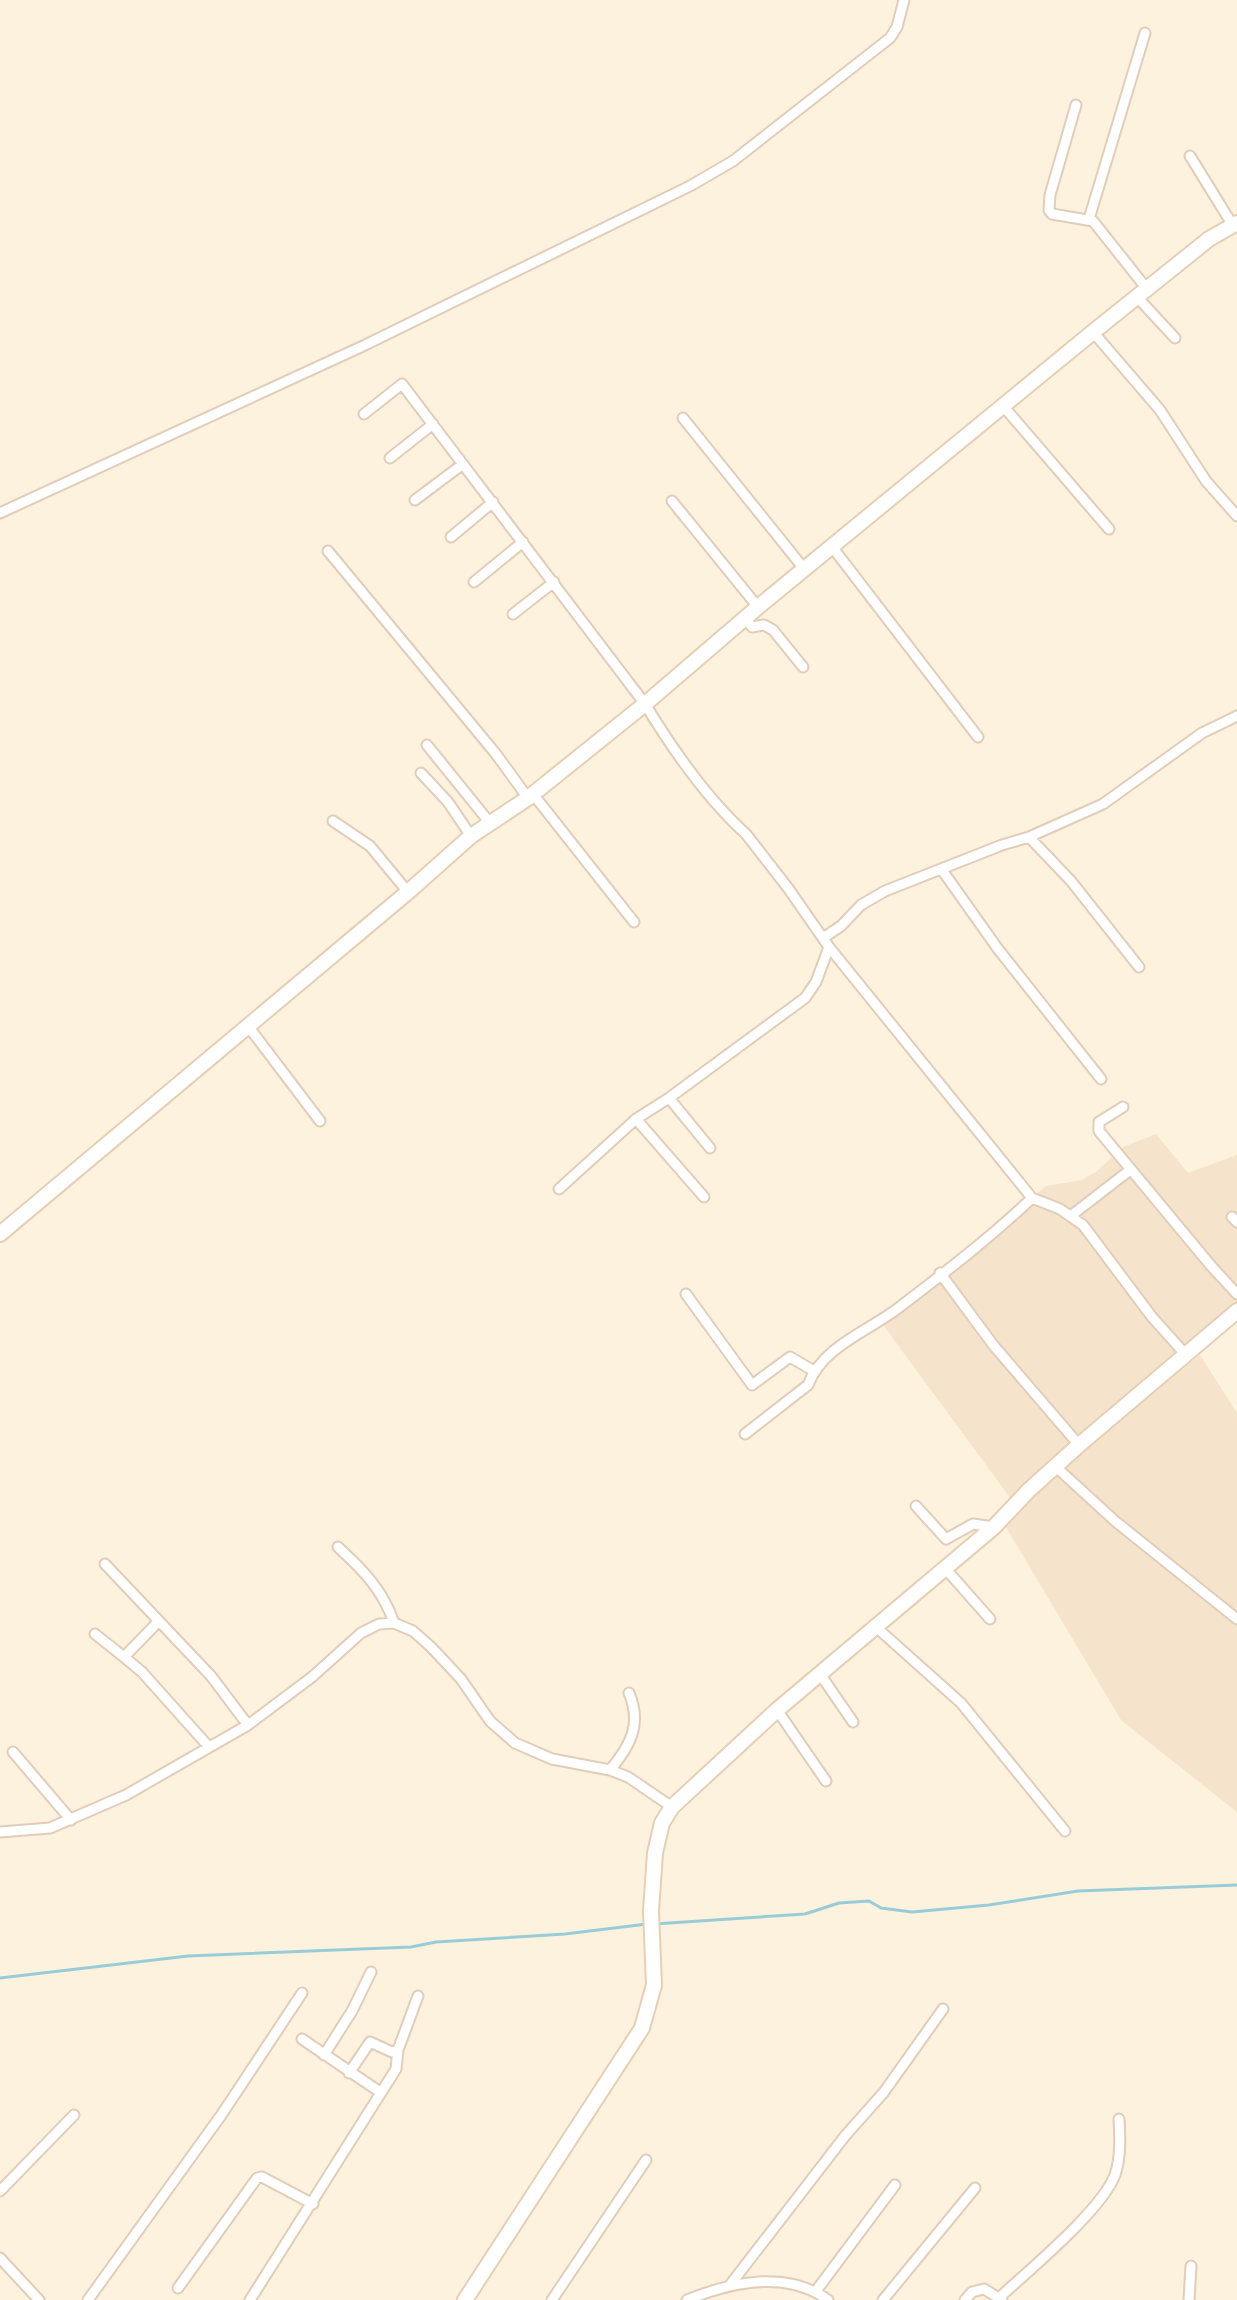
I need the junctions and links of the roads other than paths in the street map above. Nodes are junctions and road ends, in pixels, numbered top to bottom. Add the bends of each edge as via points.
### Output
1 (904, 0) edge
2 (1145, 33) dead end
3 (1076, 105) dead end
4 (1190, 156) dead end
5 (1089, 219) junction
6 (1234, 224) edge
7 (1142, 293) junction
8 (1093, 332) junction
9 (1175, 338) dead end
10 (1004, 407) junction
11 (364, 414) dead end
12 (683, 418) dead end
13 (433, 424) junction
14 (390, 458) dead end
15 (463, 464) junction
16 (415, 500) dead end
17 (672, 501) dead end
18 (493, 502) junction
19 (0, 513) edge
20 (1237, 516) edge
21 (1109, 529) dead end
22 (451, 537) dead end
23 (523, 542) junction
24 (833, 548) junction
25 (328, 551) dead end
26 (805, 570) junction
27 (474, 582) dead end
28 (554, 582) junction
29 (758, 607) junction
30 (513, 614) dead end
31 (746, 618) junction
32 (803, 667) dead end
33 (645, 704) junction
34 (1237, 716) edge
35 (978, 737) dead end
36 (427, 745) dead end
37 (421, 773) dead end
38 (531, 796) junction
39 (333, 821) dead end
40 (490, 823) junction
41 (471, 836) junction
42 (1029, 837) junction
43 (942, 870) junction
44 (408, 892) junction
45 (634, 922) dead end
46 (826, 943) junction
47 (1139, 967) dead end
48 (248, 1026) junction
49 (1101, 1079) dead end
50 (669, 1098) junction
51 (1123, 1107) dead end
52 (636, 1119) junction
53 (320, 1121) dead end
54 (710, 1148) dead end
55 (1130, 1170) junction
56 (559, 1189) dead end
57 (704, 1197) dead end
58 (1032, 1198) junction
59 (1072, 1215) junction
60 (0, 1234) edge
61 (940, 1273) junction
62 (686, 1294) dead end
63 (1237, 1294) edge
64 (1237, 1311) edge
65 (1186, 1355) junction
66 (814, 1371) junction
67 (745, 1434) dead end
68 (1079, 1445) junction
69 (1056, 1467) junction
70 (916, 1506) dead end
71 (994, 1527) junction
72 (338, 1547) dead end
73 (105, 1564) dead end
74 (944, 1567) junction
75 (990, 1619) dead end
76 (1237, 1619) edge
77 (158, 1622) junction
78 (394, 1623) junction
79 (876, 1627) junction
80 (95, 1634) dead end
81 (124, 1657) junction
82 (820, 1674) junction
83 (629, 1693) dead end
84 (777, 1710) junction
85 (853, 1722) dead end
86 (248, 1725) junction
87 (209, 1747) junction
88 (13, 1752) dead end
89 (610, 1770) junction
90 (826, 1781) dead end
91 (672, 1807) junction
92 (71, 1820) junction
93 (1065, 1831) dead end
94 (0, 1832) edge
95 (371, 1972) dead end
96 (302, 1993) dead end
97 (418, 1996) dead end
98 (943, 2009) dead end
99 (302, 2039) dead end
100 (398, 2050) junction
101 (324, 2055) junction
102 (349, 2073) junction
103 (380, 2092) junction
104 (74, 2115) dead end
105 (1119, 2119) dead end
106 (646, 2160) dead end
107 (895, 2185) dead end
108 (975, 2188) dead end
109 (0, 2191) edge
110 (313, 2204) junction
111 (0, 2258) edge
112 (1191, 2266) dead end
113 (730, 2285) junction
114 (178, 2288) dead end
115 (816, 2291) junction
116 (1001, 2299) edge
117 (39, 2300) edge
118 (88, 2300) edge
119 (250, 2300) edge
120 (465, 2300) edge
121 (552, 2300) edge
122 (687, 2300) edge
123 (828, 2300) edge
124 (883, 2300) edge
125 (965, 2300) edge
126 (1189, 2300) edge

1 - 19 street via 890,38 733,161 690,186 363,346
2 - 5 street
3 - 5 street via 1048,205 1052,214
4 - 6 street
5 - 7 street
6 - 7 street
7 - 8 street
7 - 9 street
8 - 10 street
8 - 20 street via 1160,410 1206,481
10 - 21 street
10 - 24 street
11 - 13 street via 402,384
12 - 26 street
13 - 14 street
13 - 15 street
15 - 16 street
15 - 18 street
17 - 29 street
18 - 22 street
18 - 23 street
23 - 27 street
23 - 28 street
24 - 26 street
24 - 35 street
25 - 38 street
26 - 29 street
28 - 30 street
28 - 33 street
29 - 31 street
31 - 32 street via 752,627 773,630
31 - 33 street
33 - 38 street
33 - 46 street
34 - 42 street via 1202,733 1103,804
36 - 40 street
37 - 41 street
38 - 40 street
38 - 45 street
39 - 44 street via 370,846
40 - 41 street
41 - 44 street
42 - 43 street
42 - 47 street
43 - 46 street via 868,901
43 - 49 street via 1016,974
44 - 48 street
46 - 50 street via 816,982 805,998
46 - 58 street
48 - 53 street
48 - 60 street
50 - 52 street
50 - 54 street
51 - 55 street via 1098,1126
52 - 56 street
52 - 57 street
55 - 59 street
55 - 63 street
58 - 59 street
58 - 61 street
59 - 65 street
61 - 66 street
61 - 68 street
62 - 66 street via 752,1385 790,1357
64 - 65 street
65 - 68 street
66 - 67 street via 808,1385
68 - 69 street
69 - 71 street
69 - 76 street
70 - 71 street via 946,1539 973,1524
71 - 74 street
72 - 78 street via 371,1579
73 - 77 street
74 - 75 street
74 - 79 street
77 - 81 street
77 - 86 street via 211,1676
78 - 86 street via 361,1633
78 - 89 street via 431,1647 490,1721 515,1743 552,1759
79 - 82 street
79 - 93 street via 961,1703
80 - 81 street
81 - 87 street
82 - 84 street
82 - 85 street
83 - 89 street via 635,1727
84 - 90 street
84 - 91 street
86 - 87 street
87 - 92 street
88 - 92 street
89 - 91 street via 638,1782
91 - 120 street via 655,1853 654,1985 642,2028
92 - 94 street via 39,1830
95 - 101 street
96 - 118 street
97 - 100 street
98 - 113 street via 884,2092
99 - 101 street
100 - 102 street via 370,2042
100 - 103 street via 396,2069
101 - 102 street
102 - 103 street
103 - 110 street
104 - 109 street
105 - 116 street via 1118,2161 1110,2184
106 - 121 street
107 - 115 street
108 - 124 street
110 - 114 street via 257,2178
110 - 119 street
111 - 117 street
112 - 126 street
113 - 115 street via 783,2283
113 - 122 street
115 - 123 street
116 - 125 street via 977,2289

